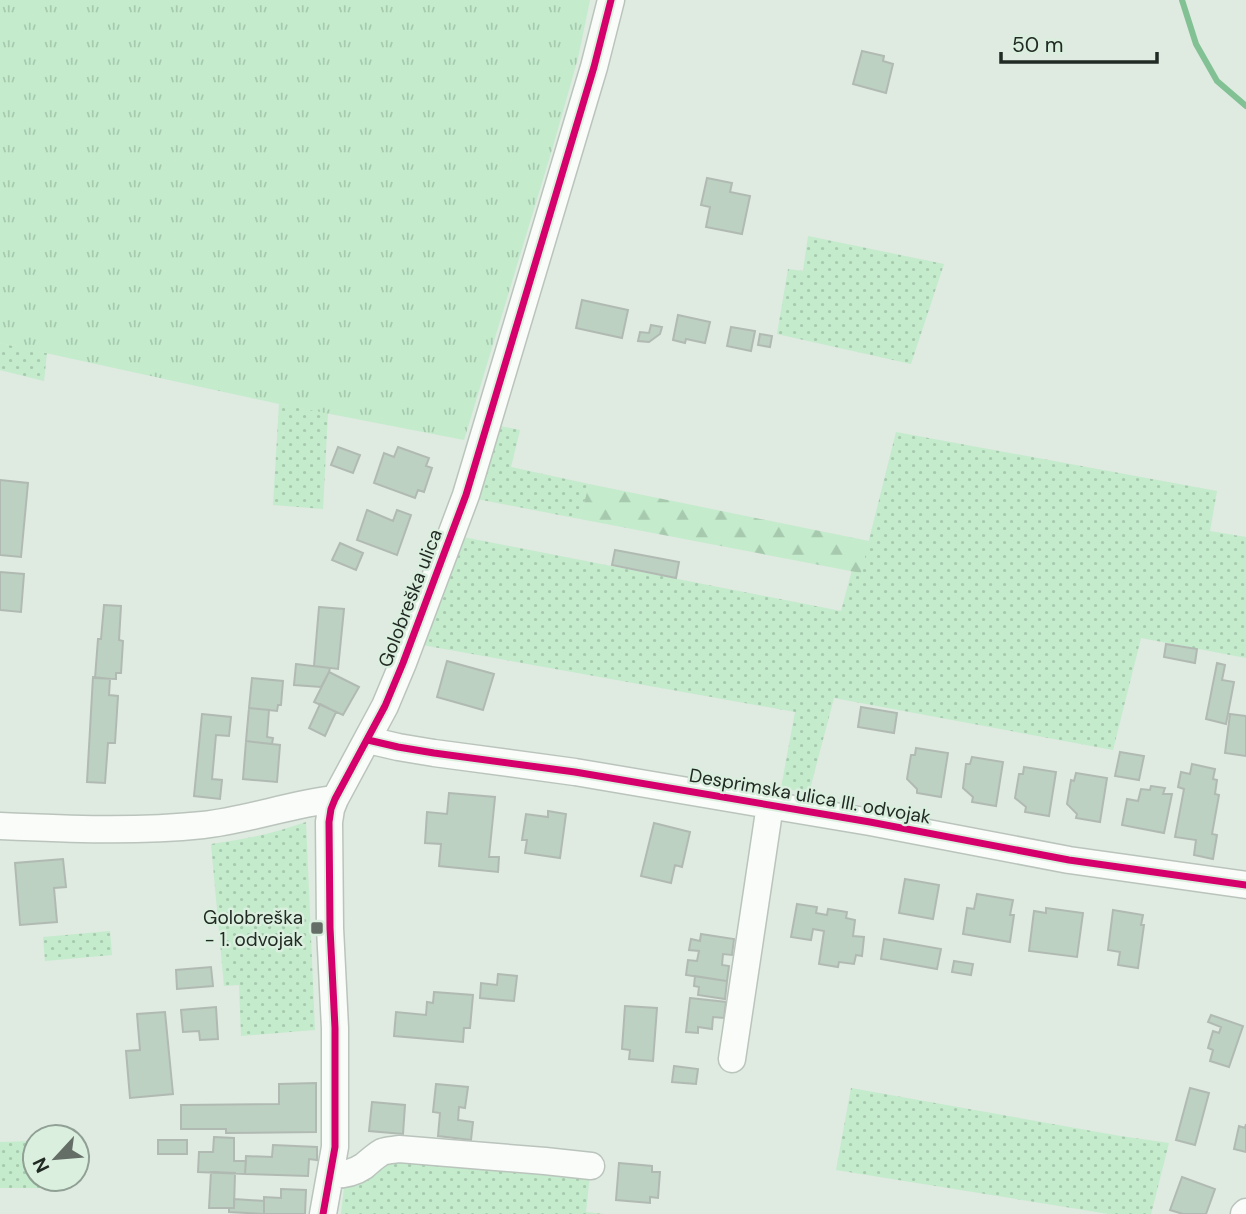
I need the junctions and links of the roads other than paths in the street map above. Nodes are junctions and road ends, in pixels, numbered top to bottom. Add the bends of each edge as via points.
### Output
1 (611, 0) edge
2 (368, 740) junction
3 (335, 799) junction
4 (771, 805) junction
5 (0, 826) edge
6 (1246, 885) edge
7 (732, 1059) dead end
8 (591, 1166) dead end
9 (331, 1175) junction
10 (323, 1214) edge

1 - 2 street, Golobreška ulica via 466,495 403,663
2 - 3 street, Golobreška ulica
2 - 4 street, Desprimska ulica III. odvojak
3 - 5 street via 205,825
3 - 9 street, Golobreška ulica via 329,822 335,1065
4 - 6 street, Desprimska ulica III. odvojak via 1069,860
4 - 7 street
8 - 9 street via 399,1149 384,1152 352,1172
9 - 10 street, Golobreška ulica

